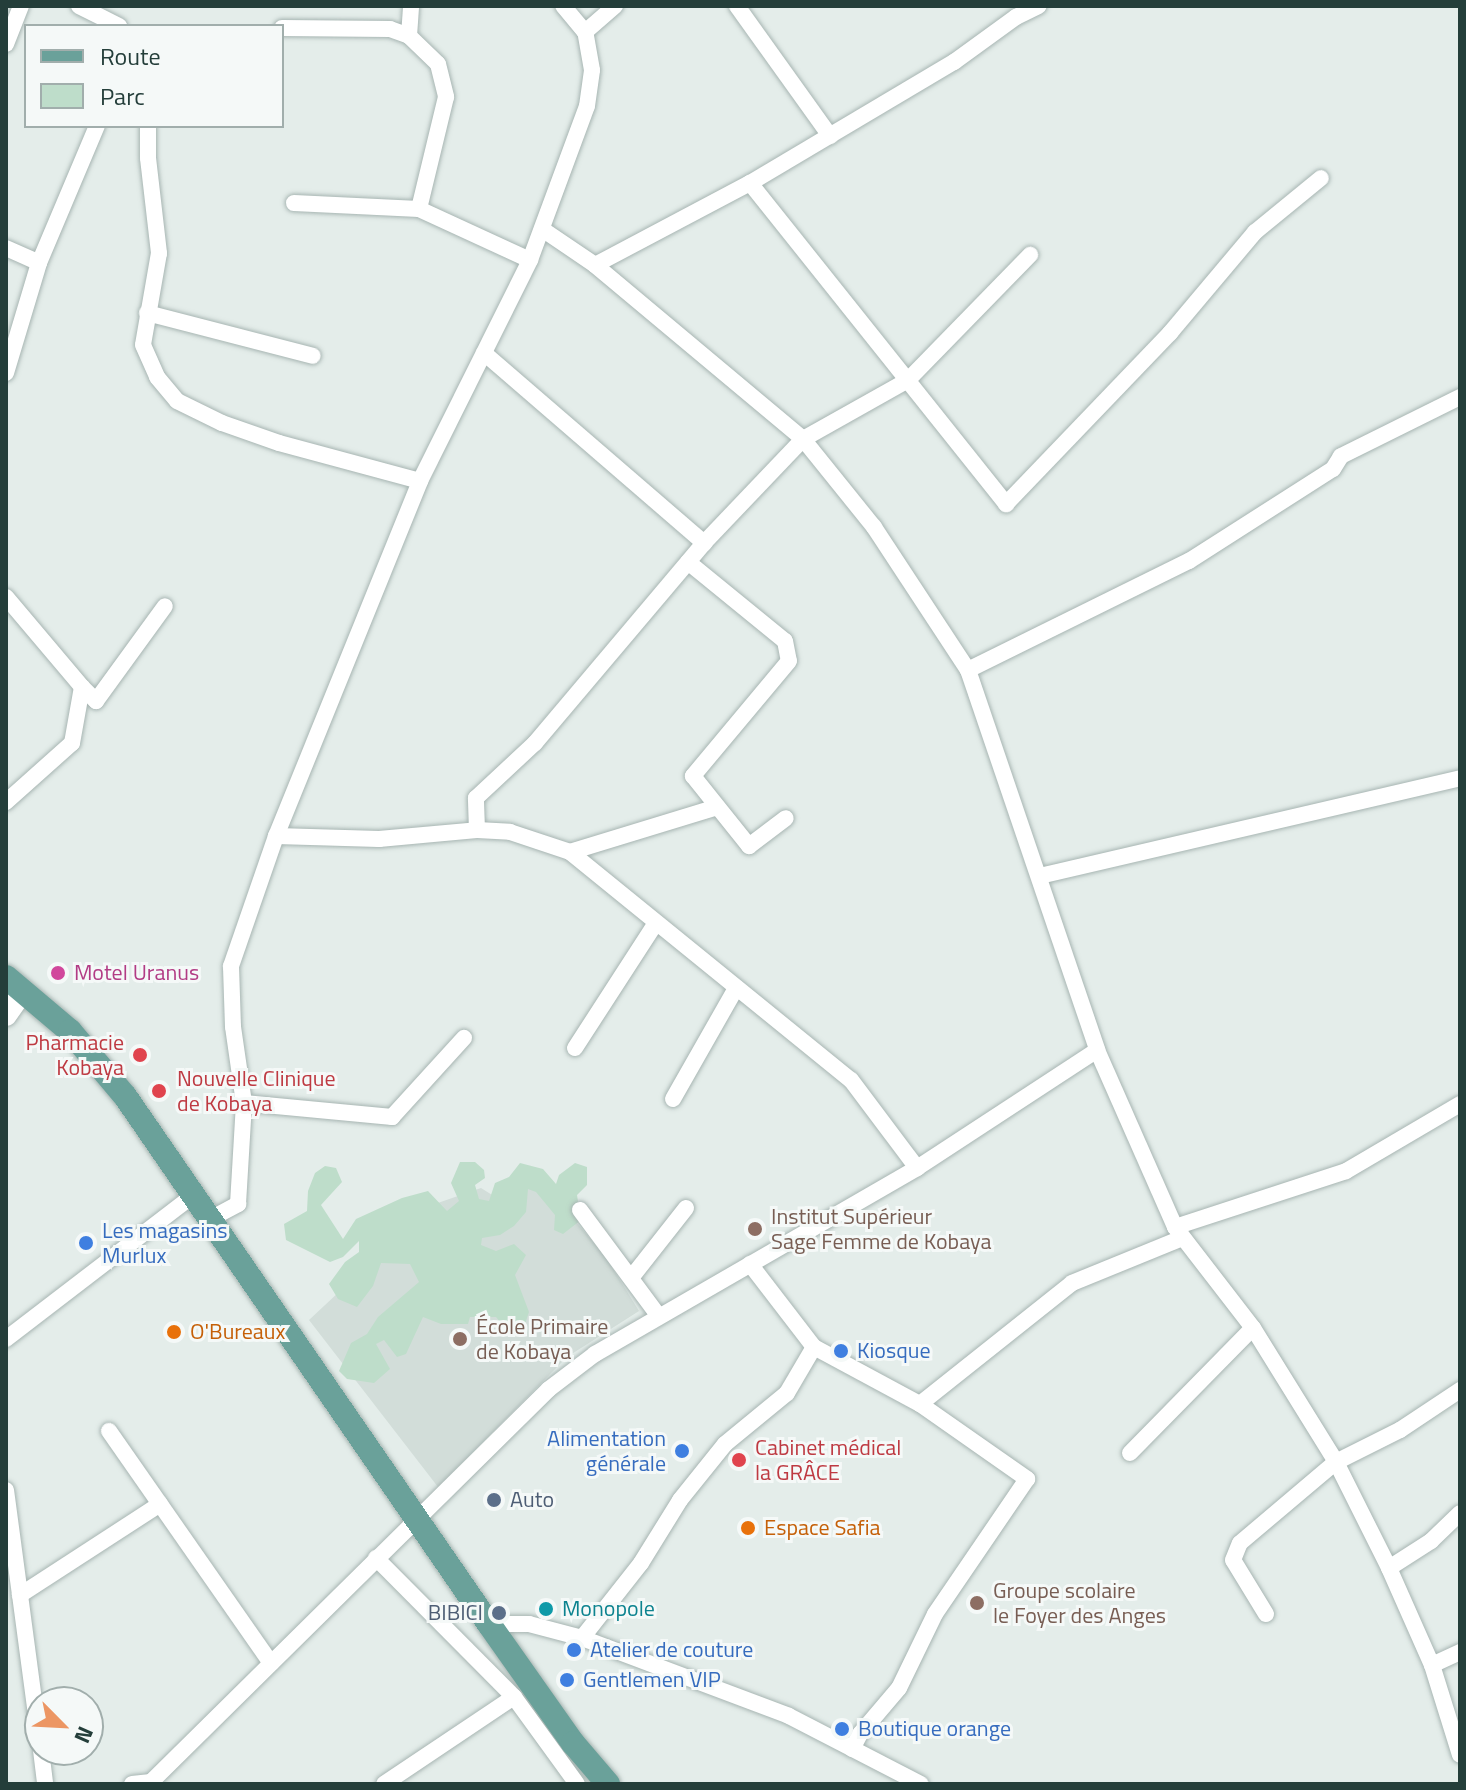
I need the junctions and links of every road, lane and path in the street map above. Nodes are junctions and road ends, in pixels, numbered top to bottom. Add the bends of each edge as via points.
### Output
1 (21, 6) edge
2 (79, 6) edge
3 (411, 6) edge
4 (563, 6) edge
5 (615, 6) edge
6 (737, 6) edge
7 (1039, 6) edge
8 (115, 24) edge
9 (284, 28) edge
10 (585, 32) junction
11 (409, 36) junction
12 (6, 44) edge
13 (96, 128) edge
14 (148, 128) edge
15 (830, 136) junction
16 (1321, 178) dead end
17 (750, 183) junction
18 (294, 203) dead end
19 (419, 209) junction
20 (542, 229) junction
21 (6, 248) edge
22 (1030, 255) dead end
23 (530, 260) junction
24 (39, 263) junction
25 (595, 265) junction
26 (147, 313) junction
27 (484, 353) junction
28 (313, 356) dead end
29 (6, 373) edge
30 (908, 380) junction
31 (1460, 397) edge
32 (803, 439) junction
33 (420, 481) junction
34 (704, 543) junction
35 (688, 562) junction
36 (6, 597) edge
37 (165, 606) dead end
38 (968, 670) junction
39 (82, 687) junction
40 (1460, 778) edge
41 (6, 802) edge
42 (717, 807) junction
43 (786, 818) dead end
44 (477, 830) junction
45 (276, 836) junction
46 (570, 852) junction
47 (1040, 876) junction
48 (656, 923) junction
49 (15, 984) edge
50 (736, 988) junction
51 (6, 1015) edge
52 (464, 1038) dead end
53 (575, 1048) dead end
54 (1097, 1050) junction
55 (673, 1099) dead end
56 (244, 1103) junction
57 (1460, 1104) edge
58 (917, 1168) junction
59 (195, 1194) junction
60 (686, 1208) dead end
61 (580, 1210) dead end
62 (212, 1218) junction
63 (1178, 1233) junction
64 (750, 1264) junction
65 (631, 1278) junction
66 (658, 1315) junction
67 (1253, 1328) junction
68 (6, 1339) edge
69 (814, 1347) junction
70 (1460, 1390) edge
71 (920, 1404) junction
72 (109, 1431) dead end
73 (1130, 1453) dead end
74 (1336, 1462) junction
75 (6, 1490) edge
76 (160, 1504) junction
77 (1460, 1513) edge
78 (416, 1518) junction
79 (376, 1558) junction
80 (1389, 1568) junction
81 (20, 1595) junction
82 (1266, 1614) dead end
83 (489, 1624) junction
84 (582, 1638) junction
85 (1460, 1652) edge
86 (271, 1663) junction
87 (1432, 1665) junction
88 (32, 1686) edge
89 (514, 1697) junction
90 (1456, 1730) edge
91 (852, 1749) junction
92 (1460, 1755) edge
93 (151, 1783) edge
94 (132, 1784) edge
95 (384, 1784) edge
96 (577, 1784) edge
97 (608, 1784) edge
98 (921, 1784) edge

1 - 12 street
2 - 8 street
3 - 11 street
4 - 10 street
5 - 10 street
6 - 15 street
7 - 15 street
9 - 11 street via 390,29
10 - 20 street via 592,70 587,106
11 - 19 street via 438,64 446,97
13 - 24 street
14 - 26 street via 159,253
15 - 17 street
16 - 30 street via 1255,232 1170,333 1006,504
17 - 25 street
17 - 30 street
18 - 19 street
19 - 23 street
20 - 23 street
20 - 25 street
21 - 24 street
22 - 30 street
23 - 27 street
24 - 29 street
25 - 32 street
26 - 28 street
26 - 33 street via 143,345 157,377 177,401 279,443
27 - 33 street
27 - 34 street
30 - 32 street
31 - 38 street via 1341,456 1333,469 1189,561
32 - 34 street
32 - 38 street via 874,527
33 - 45 street
34 - 35 street
35 - 42 street via 785,641 789,661 693,776
35 - 44 street via 535,743 476,798
36 - 39 street
37 - 39 street via 96,701
38 - 47 street
39 - 41 street via 72,743
40 - 47 street
42 - 43 street via 749,846
42 - 46 street
44 - 45 street via 379,839
44 - 46 street via 510,832
45 - 56 street via 231,966
46 - 48 street
47 - 54 street
48 - 50 street
48 - 53 street
49 - 51 main road
49 - 59 main road via 70,1031 125,1096
50 - 55 street
50 - 58 street via 851,1080
52 - 56 street via 392,1117
54 - 58 street
54 - 63 street
56 - 62 street via 238,1204
57 - 63 street via 1346,1171
58 - 64 street
59 - 62 main road
59 - 68 street
60 - 65 street
61 - 65 street
62 - 78 main road
63 - 67 street
63 - 71 street via 1072,1283
64 - 66 street
64 - 69 street
65 - 66 street
66 - 78 street via 549,1389
67 - 73 street
67 - 74 street
69 - 71 street
69 - 84 street via 787,1393 725,1444 680,1500 641,1563
70 - 74 street via 1400,1430
71 - 91 street via 1027,1479 935,1614 899,1688
72 - 76 street
74 - 80 street
74 - 82 street via 1240,1543 1233,1560
75 - 81 street
76 - 81 street
76 - 86 street
77 - 80 street via 1431,1541
78 - 79 street
78 - 83 main road
79 - 86 street
79 - 89 street
80 - 87 street
81 - 88 street
83 - 84 street via 529,1624
83 - 97 main road
84 - 91 street via 789,1716
85 - 87 street
86 - 93 street
87 - 90 street
89 - 95 street
89 - 96 street
90 - 92 street
91 - 98 street
93 - 94 street

